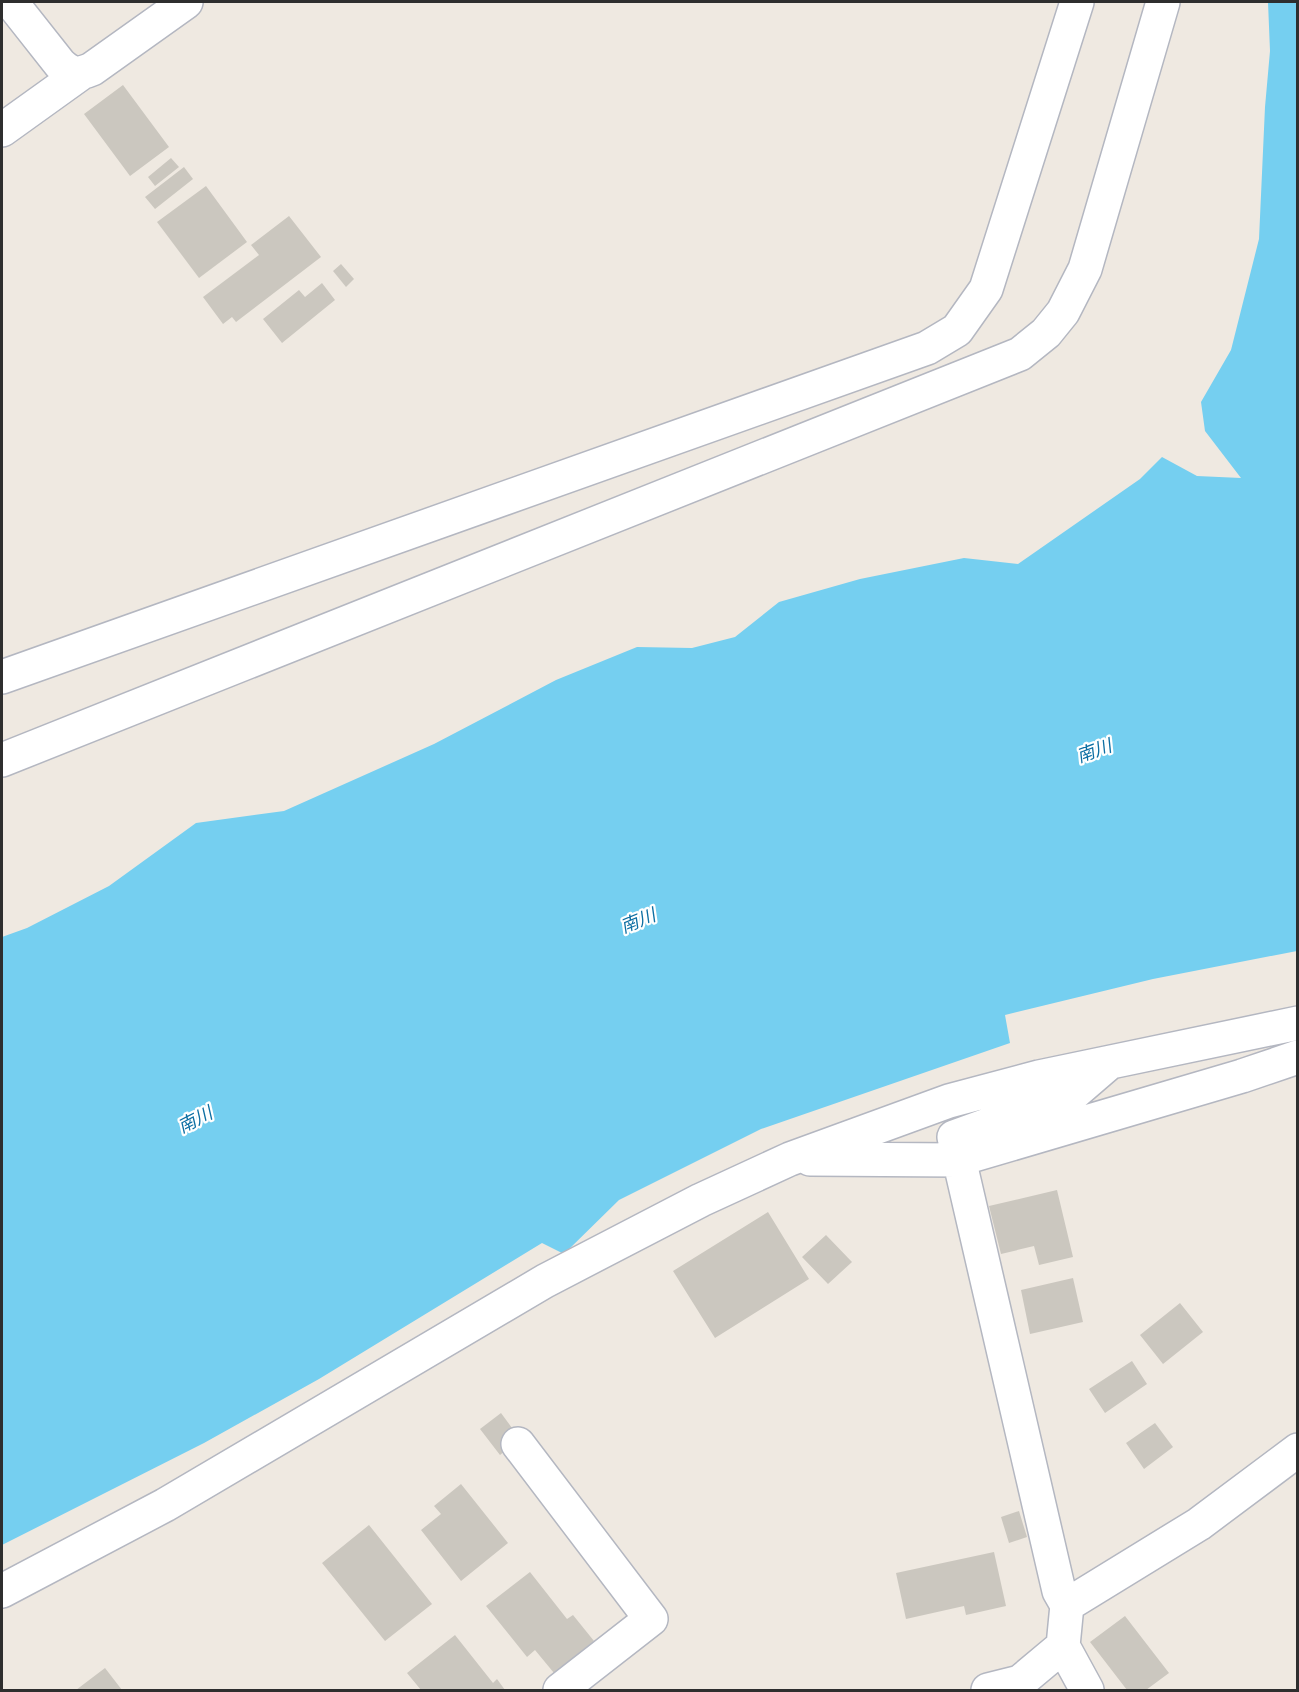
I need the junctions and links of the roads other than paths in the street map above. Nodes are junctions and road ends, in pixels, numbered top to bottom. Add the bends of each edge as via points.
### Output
1 (11, 2) edge
2 (186, 2) edge
3 (1077, 2) edge
4 (1162, 2) edge
5 (80, 74) junction
6 (2, 130) edge
7 (2, 677) edge
8 (2, 760) edge
9 (1298, 1023) edge
10 (1298, 1057) edge
11 (1110, 1061) junction
12 (790, 1159) junction
13 (957, 1161) junction
14 (518, 1444) dead end
15 (1298, 1450) edge
16 (2, 1591) edge
17 (1067, 1605) junction
18 (1063, 1646) junction
19 (560, 1690) edge
20 (988, 1690) edge
21 (1087, 1690) edge

1 - 5 street via 60,64 70,73
2 - 5 street
3 - 7 street via 986,290 957,330 905,356
4 - 8 street via 1085,269 1063,312 1046,333 1020,354
5 - 6 street
9 - 11 street
10 - 13 street
11 - 12 street via 949,1101
11 - 13 street via 1073,1094 954,1137
12 - 13 street
12 - 16 street via 700,1200 545,1281 165,1505
13 - 17 street via 1059,1591
14 - 19 street via 651,1619
15 - 17 street via 1199,1524
17 - 18 street
18 - 20 street via 1020,1682
18 - 21 street

